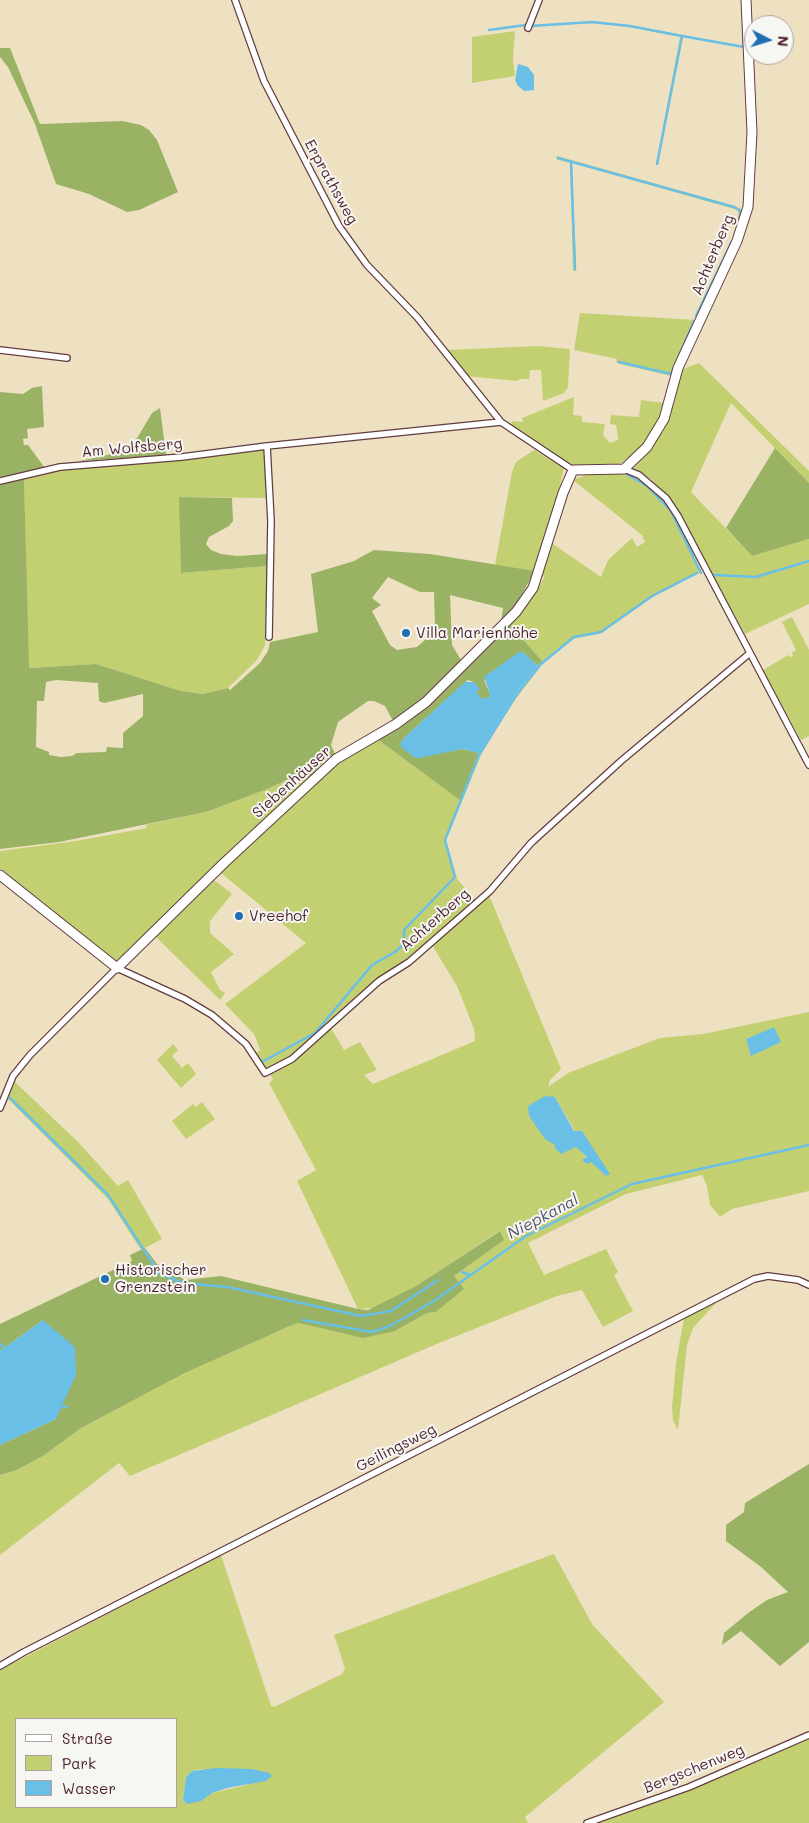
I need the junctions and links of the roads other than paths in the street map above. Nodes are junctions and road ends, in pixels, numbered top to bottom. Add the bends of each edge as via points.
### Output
1 (234, 0) edge
2 (539, 0) edge
3 (746, 0) edge
4 (528, 28) dead end
5 (0, 350) edge
6 (67, 358) dead end
7 (501, 422) junction
8 (267, 446) junction
9 (624, 468) junction
10 (573, 470) junction
11 (0, 481) edge
12 (269, 637) dead end
13 (750, 653) junction
14 (809, 765) edge
15 (0, 875) edge
16 (118, 968) junction
17 (0, 1108) edge
18 (809, 1284) edge
19 (0, 1666) edge
20 (809, 1735) edge
21 (587, 1823) edge

1 - 7 street, Erprathsweg via 264,81 339,226 367,265 418,317
2 - 4 street
3 - 9 street, Achterberg via 752,132 748,207 737,241 678,368 664,419 647,447
5 - 6 street
7 - 8 street, Am Wolfsberg
7 - 10 street, Erprathsweg
8 - 11 street, Am Wolfsberg via 60,467
8 - 12 street via 271,521
9 - 10 street
9 - 13 street via 666,498
10 - 16 street, Siebenhäuser via 533,588 516,612 426,702 396,724 336,758
13 - 14 street
13 - 16 street, Achterberg via 614,768 532,843 490,891 409,962 379,981 292,1060 277,1068 266,1073 246,1044 212,1015
15 - 16 street
16 - 17 street via 30,1055 13,1076
18 - 19 street, Geilingsweg via 768,1276 754,1279
20 - 21 street, Bergschenweg via 689,1787

